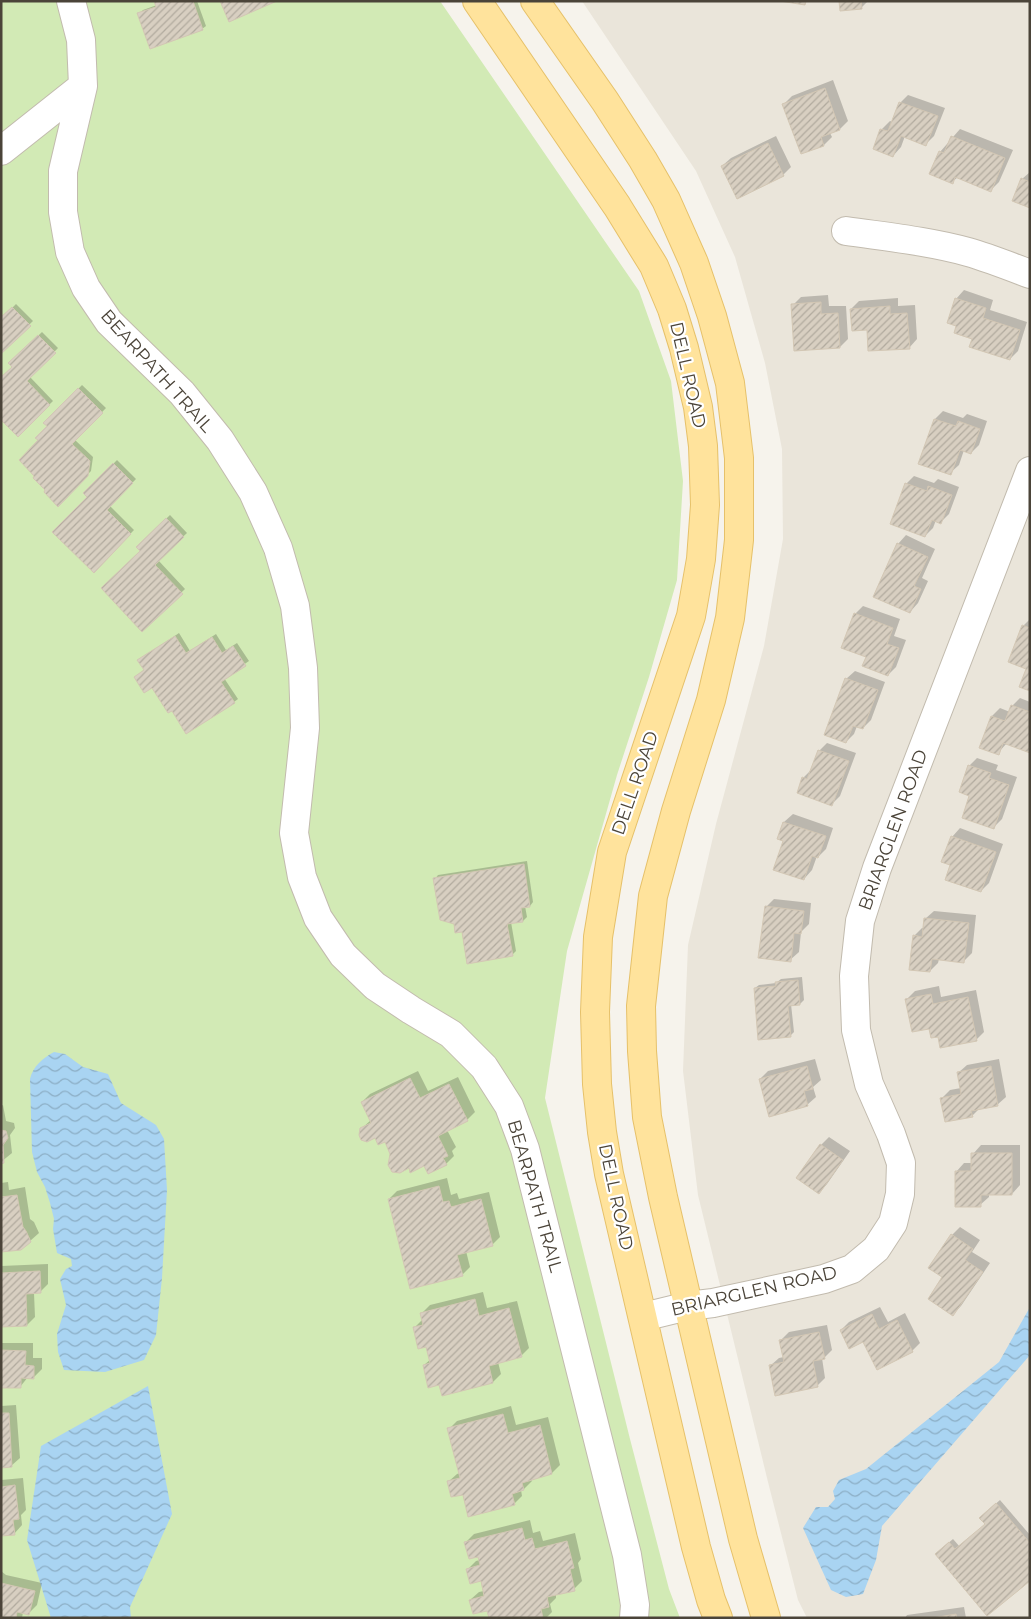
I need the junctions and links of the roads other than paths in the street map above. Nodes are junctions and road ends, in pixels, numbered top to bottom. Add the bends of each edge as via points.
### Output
1 (72, 1) edge
2 (477, 1) edge
3 (535, 1) edge
4 (83, 86) junction
5 (1, 151) edge
6 (846, 231) dead end
7 (1030, 274) edge
8 (1030, 471) edge
9 (688, 1306) junction
10 (643, 1317) junction
11 (634, 1618) edge
12 (718, 1618) edge
13 (766, 1618) edge

1 - 4 street, BEARPATH TRAIL via 80,40
2 - 10 main road, DELL ROAD via 617,206 654,266 684,348 698,407 703,446 705,505 702,559 691,616 612,852 598,937 595,1012 602,1132
3 - 9 main road, DELL ROAD via 616,118 666,200 694,262 712,316 730,383 736,429 740,540 730,618 711,700 653,896 641,1006 648,1117
4 - 5 street
4 - 11 street, BEARPATH TRAIL via 64,171 62,212 70,252 86,288 109,322 182,393 220,440 252,492 278,548 295,606 303,668 305,728 294,833 302,877 318,918 343,955 374,986 451,1034 484,1067 509,1106 525,1150 627,1555
6 - 7 street via 968,252
8 - 9 street, BRIARGLEN ROAD via 876,868 860,921 854,976 856,1030 869,1084 902,1164 900,1194 893,1223 876,1249 852,1268 824,1279
9 - 10 street, BRIARGLEN ROAD
9 - 13 main road, DELL ROAD via 743,1539
10 - 12 main road, DELL ROAD via 696,1547

